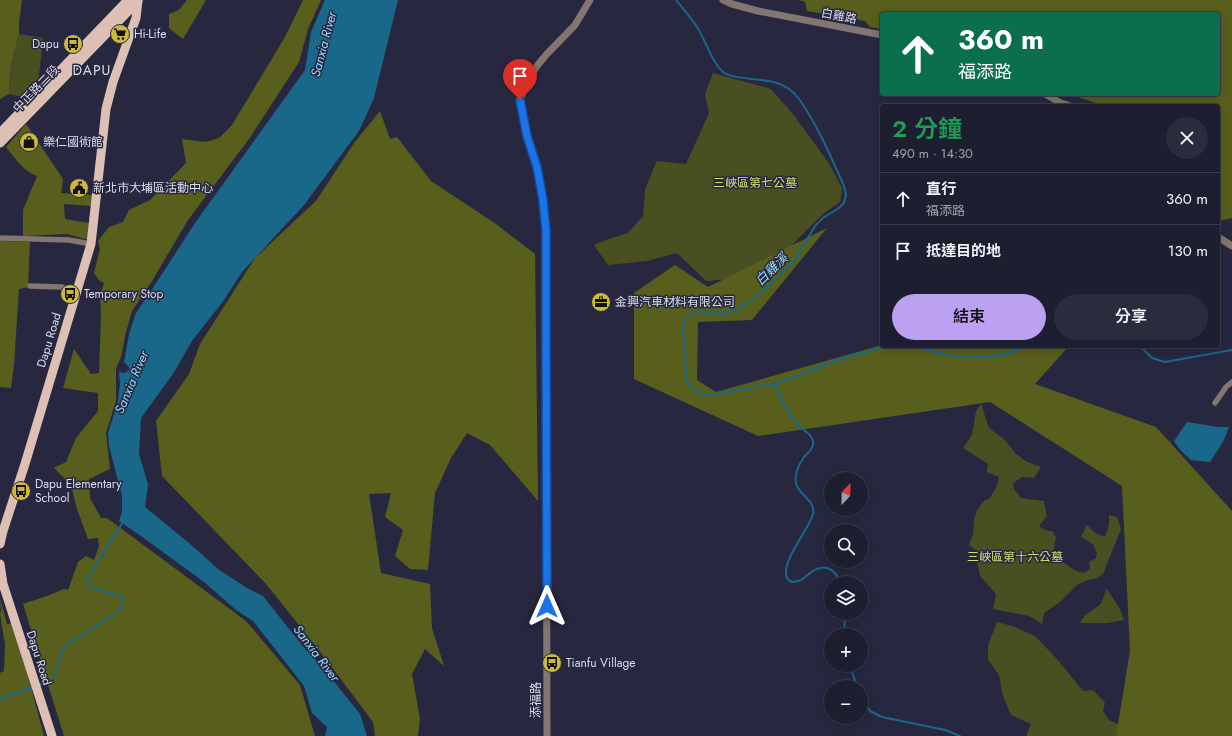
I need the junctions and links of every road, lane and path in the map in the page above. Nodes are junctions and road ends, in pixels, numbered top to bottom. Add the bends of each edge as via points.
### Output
1 (128, 0) edge
2 (139, 0) edge
3 (590, 0) edge
4 (723, 0) edge
5 (733, 2) edge
6 (880, 35) edge
7 (1049, 96) edge
8 (1065, 104) edge
9 (0, 133) edge
10 (0, 143) edge
11 (0, 238) edge
12 (1220, 238) edge
13 (91, 244) junction
14 (1232, 246) edge
15 (30, 286) dead end
16 (76, 293) junction
17 (1232, 382) edge
18 (1215, 403) dead end
19 (0, 544) edge
20 (0, 564) edge
21 (52, 736) edge
22 (547, 736) edge

1 - 9 main road, 中正路二段
2 - 10 main road, 中正路二段
2 - 13 main road, Dapu Road via 136,18 106,109
3 - 22 street, 添福路 via 575,25 537,66 520,100 527,136 537,167 546,231
4 - 5 street, 白雞路
5 - 6 street, 白雞路 via 758,11
7 - 8 street
11 - 13 street via 69,240
12 - 14 street
13 - 16 main road, Dapu Road
15 - 16 street via 62,287
16 - 19 main road, Dapu Road
17 - 18 street
20 - 21 main road, Dapu Road via 3,584

